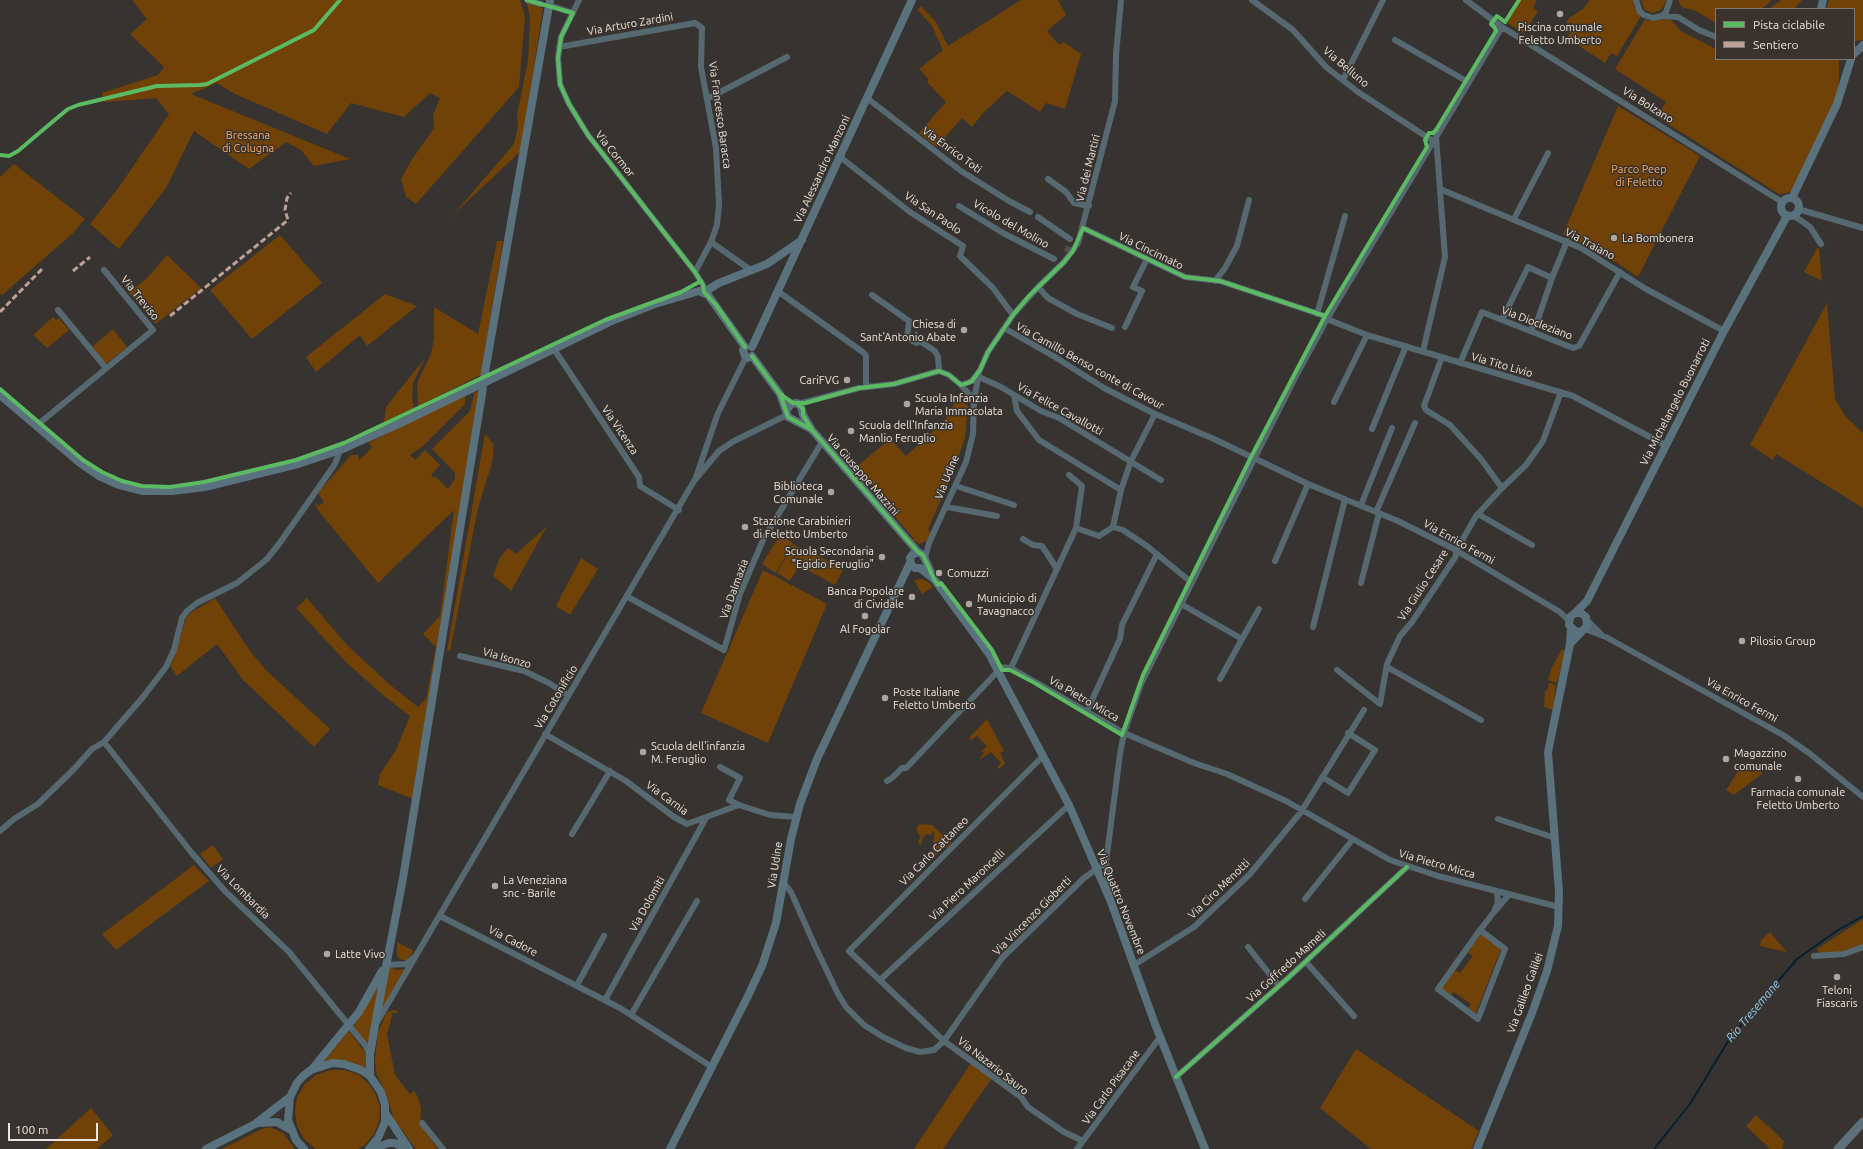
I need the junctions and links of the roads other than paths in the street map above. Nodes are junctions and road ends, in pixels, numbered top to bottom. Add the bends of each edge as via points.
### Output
1 (527, 0) edge
2 (580, 0) edge
3 (912, 0) edge
4 (917, 0) edge
5 (1122, 0) edge
6 (1252, 0) edge
7 (1383, 0) edge
8 (1466, 0) edge
9 (1636, 0) edge
10 (1670, 2) edge
11 (541, 4) dead end
12 (552, 4) edge
13 (908, 10) junction
14 (573, 13) junction
15 (1662, 16) junction
16 (1678, 18) junction
17 (1502, 26) junction
18 (702, 28) joint
19 (1715, 37) edge
20 (1395, 40) dead end
21 (1863, 45) edge
22 (559, 47) junction
23 (1855, 53) edge
24 (788, 57) dead end
25 (1847, 60) edge
26 (1851, 60) edge
27 (1847, 68) junction
28 (1343, 80) junction
29 (1468, 82) junction
30 (867, 98) junction
31 (707, 99) junction
32 (1435, 138) junction
33 (1548, 153) dead end
34 (839, 156) junction
35 (1048, 179) dead end
36 (1440, 189) junction
37 (1792, 198) junction
38 (1249, 200) dead end
39 (1782, 202) junction
40 (959, 206) dead end
41 (1089, 206) junction
42 (1030, 212) dead end
43 (1793, 214) junction
44 (1345, 216) dead end
45 (1038, 217) dead end
46 (1514, 219) junction
47 (1083, 228) junction
48 (1863, 228) edge
49 (802, 240) junction
50 (711, 242) junction
51 (1075, 242) junction
52 (1567, 242) junction
53 (1820, 244) dead end
54 (1054, 259) dead end
55 (1146, 259) junction
56 (104, 270) dead end
57 (752, 271) junction
58 (695, 272) junction
59 (1620, 272) junction
60 (1552, 278) junction
61 (1215, 281) junction
62 (1038, 287) junction
63 (704, 292) junction
64 (778, 292) junction
65 (872, 295) dead end
66 (58, 310) dead end
67 (1317, 314) junction
68 (1013, 315) junction
69 (1327, 318) junction
70 (1502, 320) junction
71 (1125, 327) dead end
72 (1004, 328) junction
73 (1112, 328) dead end
74 (1530, 330) junction
75 (1724, 331) junction
76 (1367, 335) junction
77 (1406, 346) junction
78 (749, 347) junction
79 (554, 349) junction
80 (1423, 351) junction
81 (749, 357) junction
82 (1442, 357) junction
83 (1460, 362) junction
84 (106, 368) junction
85 (939, 371) junction
86 (979, 374) junction
87 (961, 385) junction
88 (866, 387) junction
89 (1561, 392) junction
90 (780, 394) junction
91 (0, 395) edge
92 (1014, 395) junction
93 (974, 400) junction
94 (1334, 402) dead end
95 (796, 404) junction
96 (786, 413) junction
97 (1155, 414) junction
98 (803, 415) junction
99 (795, 420) junction
100 (1415, 423) dead end
101 (36, 426) junction
102 (1392, 428) dead end
103 (1372, 429) dead end
104 (812, 430) junction
105 (822, 442) junction
106 (1665, 445) junction
107 (706, 446) junction
108 (340, 450) junction
109 (718, 451) junction
110 (1255, 459) junction
111 (1131, 461) junction
112 (1069, 475) dead end
113 (1161, 480) dead end
114 (694, 481) junction
115 (1308, 484) junction
116 (956, 486) junction
117 (1502, 488) junction
118 (1121, 490) junction
119 (1345, 499) junction
120 (1014, 505) dead end
121 (1361, 506) junction
122 (947, 507) junction
123 (679, 510) junction
124 (1378, 512) junction
125 (1478, 514) junction
126 (997, 516) dead end
127 (1113, 527) junction
128 (1076, 528) junction
129 (1023, 540) dead end
130 (1532, 545) dead end
131 (1456, 551) junction
132 (1157, 554) junction
133 (913, 557) junction
134 (1275, 561) dead end
135 (922, 564) junction
136 (1057, 569) junction
137 (1191, 582) junction
138 (1361, 583) dead end
139 (900, 584) junction
140 (628, 597) junction
141 (1587, 600) junction
142 (1181, 604) junction
143 (1259, 609) dead end
144 (1572, 619) junction
145 (1585, 625) junction
146 (1313, 627) dead end
147 (1242, 639) junction
148 (1570, 644) junction
149 (460, 656) dead end
150 (1387, 667) junction
151 (1011, 668) junction
152 (997, 669) junction
153 (1337, 670) dead end
154 (1220, 679) dead end
155 (568, 696) junction
156 (1364, 710) dead end
157 (1086, 711) junction
158 (1481, 720) dead end
159 (1124, 733) junction
160 (545, 734) junction
161 (1348, 734) junction
162 (104, 742) junction
163 (1042, 756) junction
164 (720, 767) dead end
165 (610, 771) junction
166 (1322, 777) junction
167 (887, 781) dead end
168 (1863, 797) edge
169 (739, 805) junction
170 (1069, 805) junction
171 (1303, 810) junction
172 (796, 817) junction
173 (706, 818) junction
174 (1498, 819) dead end
175 (0, 831) edge
176 (572, 834) dead end
177 (1555, 838) junction
178 (1353, 839) junction
179 (1106, 862) junction
180 (1406, 867) junction
181 (1098, 870) junction
182 (784, 883) junction
183 (1497, 891) junction
184 (1507, 894) junction
185 (1305, 898) dead end
186 (697, 901) dead end
187 (1111, 902) junction
188 (1559, 907) junction
189 (1494, 912) junction
190 (440, 916) junction
191 (1480, 930) junction
192 (604, 936) dead end
193 (1248, 947) dead end
194 (1863, 947) edge
195 (416, 956) junction
196 (1814, 956) dead end
197 (1306, 962) junction
198 (385, 965) junction
199 (1134, 965) junction
200 (880, 980) junction
201 (577, 985) junction
202 (1279, 986) junction
203 (605, 1000) junction
204 (631, 1015) junction
205 (1354, 1016) dead end
206 (350, 1026) junction
207 (374, 1027) junction
208 (1160, 1036) junction
209 (944, 1041) junction
210 (370, 1055) junction
211 (712, 1067) junction
212 (311, 1070) junction
213 (370, 1076) junction
214 (1176, 1077) junction
215 (290, 1097) junction
216 (386, 1114) junction
217 (1863, 1122) edge
218 (422, 1123) dead end
219 (255, 1124) junction
220 (291, 1130) junction
221 (1083, 1142) junction
222 (206, 1149) edge
223 (304, 1149) edge
224 (370, 1149) edge
225 (407, 1149) edge
226 (443, 1149) edge
227 (670, 1149) edge
228 (1076, 1149) edge
229 (1205, 1149) edge
230 (1477, 1149) edge
231 (1838, 1149) edge

1 - 11 street
2 - 14 street, Via Cormor
3 - 13 street, Via Alessandro Manzoni
4 - 13 street
5 - 41 street, Via dei Martiri via 1116,55 1115,101
6 - 28 street, Via Belluno via 1292,30
7 - 28 street
8 - 17 street, Via Bolzano
9 - 15 street via 1644,15 1653,18
10 - 15 street via 1669,8
10 - 16 street
12 - 14 street
12 - 198 street, bridge via 485,372 403,878
13 - 30 street, Via Alessandro Manzoni
14 - 22 street, Via Cormor
15 - 16 street
16 - 19 street
17 - 29 street
17 - 39 street, Via Bolzano
18 - 22 street, Via Arturo Zardini via 695,23
18 - 31 street, Via Francesco Baracca via 701,67
20 - 29 street
21 - 23 street
22 - 58 street, Via Cormor via 560,84 569,104 588,135
24 - 31 street
25 - 27 street
26 - 27 street
27 - 37 street via 1837,104
28 - 32 street, Via Belluno via 1358,92
29 - 32 street
30 - 34 street, Via Alessandro Manzoni
30 - 42 street, Via Enrico Toti via 961,170
31 - 50 street, Via Francesco Baracca via 718,173 717,225
32 - 36 street
32 - 69 street
33 - 46 street
34 - 49 street, Via Alessandro Manzoni
34 - 68 street, Via San Paolo via 910,212 963,246 960,256 993,288
35 - 41 street via 1066,192 1074,203
36 - 46 street, Via Traiano
36 - 80 street via 1445,257
37 - 39 street via 1786,198
37 - 43 street via 1797,201
38 - 61 street via 1237,246
39 - 43 street via 1781,210
40 - 54 street, Vicolo del Molino
41 - 47 street, Via dei Martiri
43 - 48 street
43 - 53 street via 1810,227
43 - 75 street, Via Michelangelo Buonarroti
44 - 67 street
45 - 51 street
46 - 52 street, Via Traiano
47 - 51 street, Via dei Martiri
47 - 55 street, Via Cincinnato
49 - 57 street
49 - 64 street, Via Alessandro Manzoni
50 - 57 street
50 - 58 street, Via Francesco Baracca
51 - 62 street, Via dei Martiri via 1072,252
52 - 59 street, Via Traiano
52 - 60 street
55 - 61 street, Via Cincinnato via 1185,278
55 - 71 street via 1133,287 1142,291
56 - 84 street, Via Treviso via 153,330
57 - 63 street via 719,283
58 - 63 street, Via Cormor
59 - 74 street, Via Diocleziano via 1580,346 1573,348
59 - 75 street, Via Traiano
60 - 70 street via 1528,267
60 - 74 street via 1537,322
61 - 67 street, Via Cincinnato
62 - 68 street, Via dei Martiri
62 - 73 street via 1048,298 1076,314
63 - 78 street
63 - 79 street via 694,292 635,311
64 - 78 street, Via Alessandro Manzoni
64 - 88 street via 864,353
65 - 85 street via 909,321 907,338 916,343 920,341 935,351
66 - 84 street
67 - 69 street, Via Cincinnato
68 - 72 street, Via dei Martiri
69 - 76 street, Via Tito Livio
69 - 110 street via 1296,374
70 - 74 street, Via Diocleziano
70 - 83 street, Via Diocleziano via 1482,312
72 - 86 street, Via dei Martiri via 988,352
72 - 97 street, Via Camillo Benso conte di Cavour via 1104,388
75 - 106 street, Via Michelangelo Buonarroti
76 - 77 street, Via Tito Livio
76 - 94 street
77 - 80 street, Via Tito Livio
77 - 103 street
78 - 81 street via 755,352
79 - 108 street
79 - 123 street, Via Vicenza via 639,477 640,486
80 - 82 street, Via Tito Livio
81 - 90 street
81 - 107 street via 718,412
82 - 83 street, Via Tito Livio
82 - 117 street via 1424,406 1450,426 1481,459
83 - 89 street, Via Tito Livio
84 - 101 street, Via Treviso
85 - 87 street
85 - 88 street via 894,384
86 - 87 street via 972,381
86 - 92 street, Via Felice Cavallotti
86 - 93 street, Via Udine
87 - 93 street
88 - 95 street
89 - 106 street, Via Tito Livio
89 - 117 street, Via Giulio Cesare via 1543,441 1526,464
90 - 95 street
90 - 96 street
91 - 101 street
92 - 111 street, Via Felice Cavallotti via 1059,418
92 - 118 street via 1017,411 1039,440
93 - 116 street, Via Udine via 971,442
95 - 96 street via 788,406
95 - 98 street via 803,409
96 - 99 street
96 - 109 street, Via Cotonificio
97 - 110 street, Via Camillo Benso conte di Cavour
97 - 111 street
98 - 99 street
98 - 104 street
99 - 104 street
100 - 124 street
101 - 108 street via 99,476 142,491 204,487 298,464
102 - 121 street
104 - 105 street, Via Giuseppe Mazzini
105 - 133 street, Via Giuseppe Mazzini via 901,532
105 - 140 street, Via Dalmazia via 763,540 740,594 724,650
106 - 141 street, Via Michelangelo Buonarroti
107 - 109 street via 712,451
107 - 114 street
108 - 162 street via 335,464 266,560 237,583 197,603 187,611 182,618 174,650 166,667
109 - 114 street, Via Cotonificio
110 - 115 street, Via Enrico Fermi
110 - 137 street
111 - 113 street, Via Felice Cavallotti
111 - 118 street
112 - 128 street via 1082,486
114 - 123 street, Via Cotonificio
115 - 119 street, Via Enrico Fermi
115 - 134 street
116 - 120 street
116 - 122 street, Via Udine
117 - 125 street, Via Giulio Cesare
118 - 127 street
119 - 121 street, Via Enrico Fermi
119 - 146 street
121 - 124 street, Via Enrico Fermi
122 - 126 street
122 - 135 street, Via Udine via 929,543
123 - 140 street, Via Cotonificio
124 - 131 street, Via Enrico Fermi
124 - 138 street
125 - 130 street
125 - 131 street, Via Giulio Cesare
127 - 128 street via 1099,536
127 - 132 street via 1123,530
128 - 136 street
129 - 136 street via 1042,546
131 - 144 street, Via Enrico Fermi
131 - 150 street, Via Giulio Cesare via 1456,556 1400,636
132 - 137 street
132 - 157 street via 1122,626 1120,639
133 - 135 street via 922,554
133 - 135 street via 912,567
133 - 139 street, Via Udine
135 - 139 street, Via Udine
135 - 152 street, Via Quattro Novembre
136 - 151 street
137 - 142 street
139 - 172 street, Via Udine via 817,760
140 - 155 street, Via Cotonificio
141 - 144 street, Via Michelangelo Buonarroti
141 - 145 street, Via Michelangelo Buonarroti
142 - 147 street
142 - 159 street via 1141,684
143 - 147 street
144 - 145 street via 1581,613
144 - 145 street via 1575,632
144 - 148 street, Via Galileo Galilei
145 - 148 street, Via Galileo Galilei
145 - 168 street, Via Enrico Fermi via 1783,735
147 - 154 street
148 - 177 street, Via Galileo Galilei via 1548,752
149 - 155 street, Via Isonzo via 524,671
150 - 153 street, Via Giulio Cesare via 1380,704
150 - 158 street
151 - 152 street
151 - 157 street, Via Pietro Micca
152 - 163 street, Via Quattro Novembre
152 - 167 street via 909,766 902,768
155 - 160 street, Via Cotonificio
156 - 161 street, Via Ciro Menotti
157 - 159 street, Via Pietro Micca
159 - 171 street, Via Pietro Micca via 1227,774
159 - 179 street
160 - 165 street, Via Carnia
160 - 190 street, Via Cotonificio
161 - 166 street, Via Ciro Menotti
161 - 166 street via 1375,750 1348,793
162 - 175 street via 92,748 38,804
162 - 206 street, Via Lombardia via 191,852 225,891 289,952
163 - 170 street, Via Quattro Novembre
163 - 200 street, Via Carlo Cattaneo via 849,951
164 - 169 street via 740,778 729,800
165 - 173 street, Via Carnia via 686,824
165 - 176 street
166 - 171 street, Via Ciro Menotti
169 - 172 street via 770,815
169 - 173 street, Via Carnia
170 - 181 street, Via Quattro Novembre
170 - 200 street, Via Piero Maroncelli
171 - 178 street, Via Pietro Micca
171 - 199 street, Via Ciro Menotti via 1250,874 1213,910 1194,927
172 - 182 street, Via Udine
173 - 203 street, Via Dolomiti
174 - 177 street
177 - 188 street, Via Galileo Galilei
178 - 180 street, Via Pietro Micca
178 - 185 street
179 - 181 street, Via Vincenzo Gioberti
179 - 187 street
180 - 183 street, Via Pietro Micca
180 - 197 street, Via Goffredo Mameli
181 - 187 street, Via Quattro Novembre
181 - 209 street, Via Vincenzo Gioberti via 1084,878 1002,958
182 - 209 street, Via Nazario Sauro via 798,905 838,994 864,1025 906,1048 920,1052 934,1050
182 - 211 street, Via Udine via 776,923 762,966
183 - 184 street, Via Pietro Micca
183 - 189 street via 1498,903
184 - 188 street, Via Pietro Micca
184 - 189 street
186 - 204 street
187 - 199 street, Via Quattro Novembre
188 - 230 street, Via Galileo Galilei via 1555,940 1547,971
189 - 191 street
190 - 195 street, Via Cotonificio
190 - 201 street, Via Cadore
191 - 191 street via 1438,990 1478,1019 1505,948
192 - 201 street
193 - 202 street, Via Goffredo Mameli
194 - 196 street via 1844,954
195 - 198 street via 406,964
195 - 207 street, Via Cotonificio
197 - 202 street, Via Goffredo Mameli
197 - 205 street, Via Goffredo Mameli
198 - 206 street
198 - 207 street
199 - 208 street, Via Quattro Novembre
200 - 209 street
201 - 203 street, Via Cadore
202 - 214 street, Via Goffredo Mameli
203 - 204 street, Via Cadore
204 - 211 street, Via Cadore
206 - 210 street, Via Lombardia
206 - 212 street
207 - 210 street
208 - 214 street, Via Quattro Novembre
208 - 221 street, Via Carlo Pisacane
209 - 221 street, Via Nazario Sauro via 1021,1097 1028,1107
210 - 213 street
211 - 227 street, Via Udine
212 - 213 street via 323,1065 344,1064
212 - 215 street via 297,1084
213 - 216 street via 381,1092
214 - 229 street, Via Quattro Novembre
215 - 219 street
215 - 220 street via 288,1114
216 - 224 street via 383,1130
216 - 225 street
217 - 231 main road
218 - 226 street
219 - 220 street via 277,1122
219 - 222 street
220 - 223 street
221 - 228 street, Via Carlo Pisacane
224 - 225 street via 389,1143

